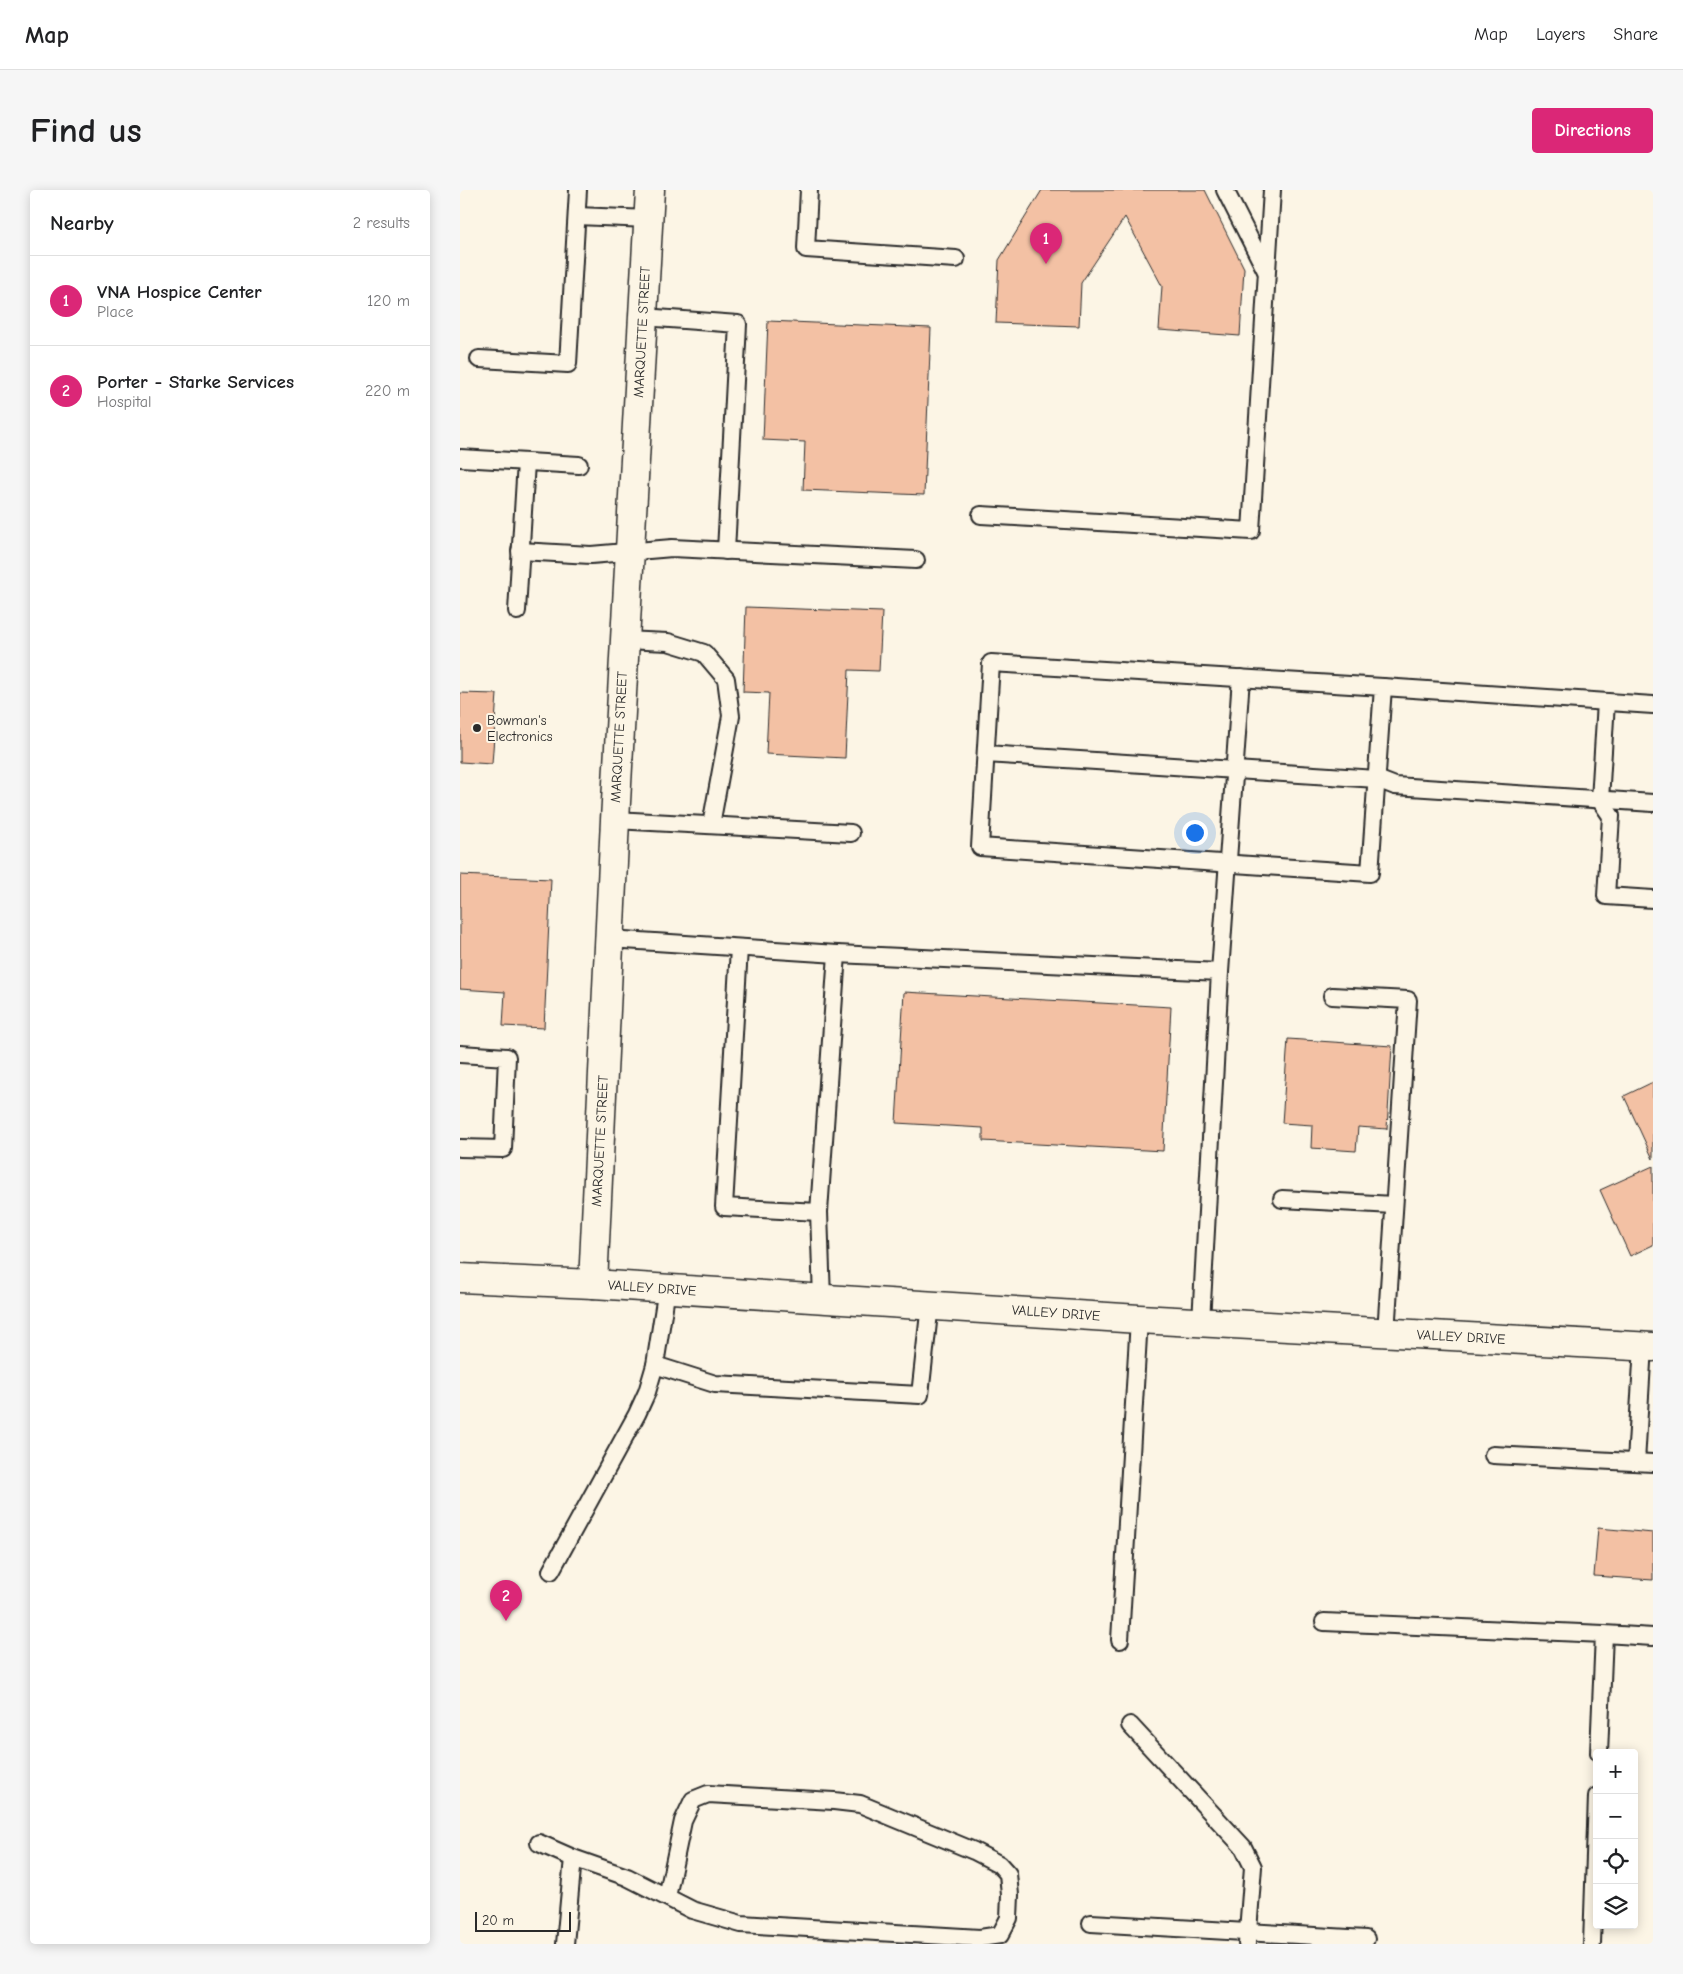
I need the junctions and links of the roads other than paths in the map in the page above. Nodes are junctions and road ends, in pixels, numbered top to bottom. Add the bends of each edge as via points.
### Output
1 (578, 190) edge
2 (650, 190) edge
3 (809, 190) edge
4 (1225, 190) edge
5 (1272, 190) edge
6 (577, 216) junction
7 (648, 219) junction
8 (956, 259) dead end
9 (1267, 273) junction
10 (643, 317) junction
11 (479, 359) dead end
12 (460, 458) edge
13 (526, 462) junction
14 (579, 466) dead end
15 (981, 515) dead end
16 (520, 551) junction
17 (726, 551) junction
18 (629, 552) junction
19 (916, 560) dead end
20 (517, 611) dead end
21 (624, 640) junction
22 (1241, 678) junction
23 (1383, 687) junction
24 (1606, 702) junction
25 (1653, 705) edge
26 (986, 754) junction
27 (1234, 770) junction
28 (1377, 779) junction
29 (1600, 800) junction
30 (1653, 803) edge
31 (615, 820) junction
32 (711, 826) junction
33 (851, 833) dead end
34 (1227, 863) junction
35 (1653, 899) edge
36 (609, 939) junction
37 (738, 948) junction
38 (837, 954) junction
39 (1220, 972) junction
40 (1332, 996) dead end
41 (460, 1054) edge
42 (460, 1148) edge
43 (1282, 1199) dead end
44 (1394, 1205) junction
45 (820, 1212) junction
46 (460, 1278) edge
47 (593, 1284) junction
48 (667, 1288) junction
49 (822, 1299) junction
50 (930, 1304) junction
51 (1139, 1319) junction
52 (1201, 1322) junction
53 (1386, 1333) junction
54 (1648, 1347) edge
55 (655, 1365) junction
56 (1493, 1455) dead end
57 (1636, 1462) junction
58 (1653, 1463) edge
59 (551, 1571) dead end
60 (1324, 1622) dead end
61 (1604, 1634) junction
62 (1653, 1637) edge
63 (1120, 1640) dead end
64 (1130, 1725) dead end
65 (1599, 1749) edge
66 (1596, 1839) edge
67 (539, 1843) dead end
68 (573, 1858) junction
69 (667, 1897) junction
70 (1091, 1923) dead end
71 (1247, 1939) edge
72 (1366, 1939) dead end
73 (565, 1944) edge
74 (1592, 1944) edge

1 - 6 lane
2 - 7 street, MARQUETTE STREET
3 - 8 lane via 806,249
4 - 9 lane
5 - 9 lane
6 - 7 lane
6 - 11 lane via 568,364
7 - 10 street, MARQUETTE STREET
9 - 15 lane via 1251,531
10 - 17 lane via 738,324
10 - 18 street, MARQUETTE STREET
12 - 13 lane
13 - 14 lane
13 - 16 lane
16 - 18 lane via 591,555
16 - 20 lane
17 - 18 lane via 672,548
17 - 19 lane
18 - 21 street, MARQUETTE STREET
21 - 31 street, MARQUETTE STREET
21 - 32 lane via 668,642 704,653 726,679 731,716
22 - 23 lane
22 - 26 lane via 992,663
22 - 27 lane
23 - 24 lane
23 - 28 lane
24 - 25 lane
24 - 29 lane
26 - 27 lane
26 - 34 lane via 980,847
27 - 28 lane
27 - 34 lane
28 - 29 lane via 1395,786
28 - 34 lane via 1370,873
29 - 30 lane
29 - 35 lane via 1611,816 1606,896
31 - 32 lane
31 - 36 street, MARQUETTE STREET
32 - 33 lane
34 - 39 lane
36 - 37 lane
36 - 47 street, MARQUETTE STREET
37 - 38 lane
37 - 45 lane via 724,1207
38 - 39 lane
38 - 45 lane
39 - 52 lane
40 - 44 lane via 1408,1000
41 - 42 lane via 507,1057 503,1149
43 - 44 lane
44 - 53 lane
45 - 49 lane
46 - 47 street, VALLEY DRIVE
47 - 48 street, VALLEY DRIVE
48 - 49 street, VALLEY DRIVE
48 - 55 lane
49 - 50 street, VALLEY DRIVE
50 - 51 street, VALLEY DRIVE
50 - 55 lane via 920,1395 715,1384
51 - 52 street, VALLEY DRIVE
51 - 63 lane
52 - 53 street, VALLEY DRIVE
53 - 54 street, VALLEY DRIVE
54 - 57 lane
55 - 59 lane via 636,1414
56 - 57 lane
57 - 58 lane
60 - 61 lane
61 - 62 lane
61 - 65 lane
64 - 71 lane via 1243,1847 1253,1866
66 - 74 lane
67 - 68 lane
68 - 69 lane via 627,1877
68 - 73 lane
69 - 69 lane via 692,1910 741,1924 980,1938 1000,1935 1009,1918 1010,1895 1008,1874 999,1864 860,1804 708,1794 693,1800 683,1821
70 - 71 lane
71 - 72 lane

